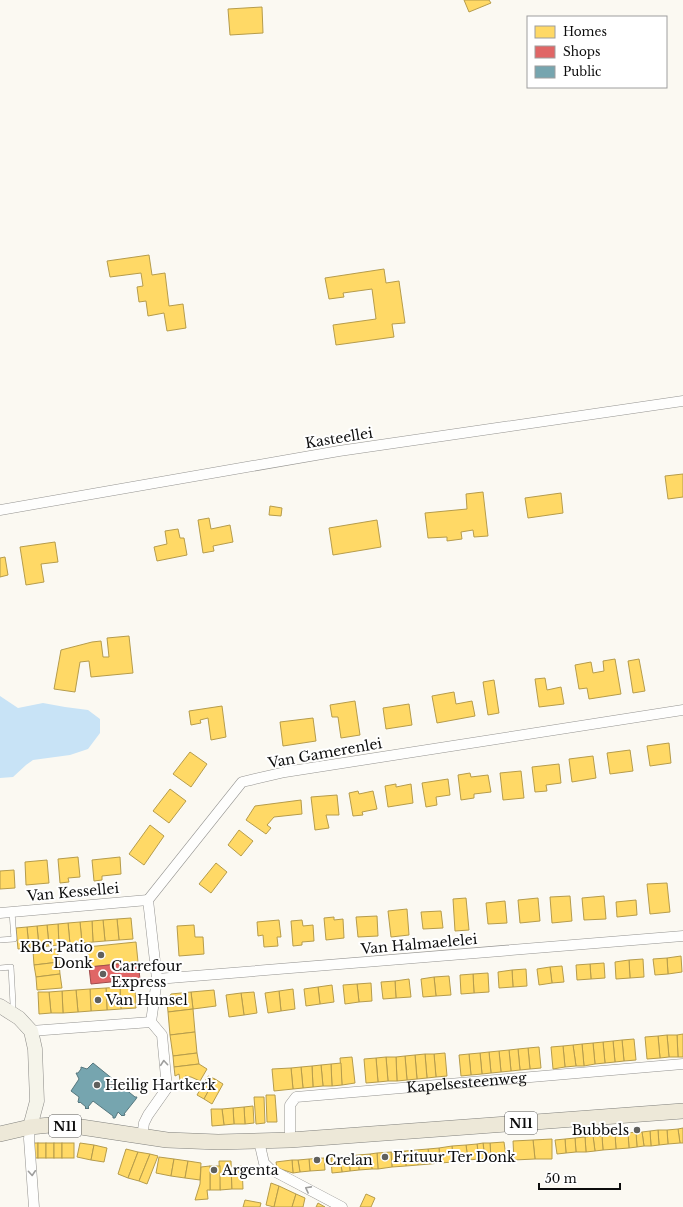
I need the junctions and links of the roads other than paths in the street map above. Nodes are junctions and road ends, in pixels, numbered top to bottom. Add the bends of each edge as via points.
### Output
1 (683, 401) edge
2 (0, 510) edge
3 (683, 710) edge
4 (148, 900) junction
5 (0, 912) edge
6 (12, 912) junction
7 (683, 936) edge
8 (0, 940) edge
9 (0, 968) edge
10 (157, 979) junction
11 (0, 1006) edge
12 (12, 1014) junction
13 (151, 1022) junction
14 (31, 1031) junction
15 (683, 1064) edge
16 (683, 1110) edge
17 (30, 1126) junction
18 (0, 1134) edge
19 (142, 1137) junction
20 (290, 1140) junction
21 (260, 1141) junction
22 (34, 1207) edge
23 (342, 1207) edge

1 - 2 street, Kasteellei via 339,451
3 - 4 street, Van Gamerenlei via 293,771 242,782
4 - 6 street, Van Kessellei
4 - 10 street
5 - 6 street, Van Kessellei
6 - 8 lane via 14,939
7 - 10 street, Van Halmaelelei
9 - 12 lane via 11,967
10 - 13 street
11 - 12 street
12 - 14 street
13 - 14 street
19 -> 13 street via 148,1115 167,1088 162,1034
14 - 17 street via 35,1049 36,1101
15 - 20 street, Kapelsesteenweg via 296,1097 290,1105
16 - 20 main road, N11
17 - 18 main road, N11
17 - 19 main road, N11 via 60,1125
17 -> 22 street
19 - 21 main road, N11 via 218,1142
20 - 21 main road, N11
23 -> 21 street via 270,1169 264,1163

